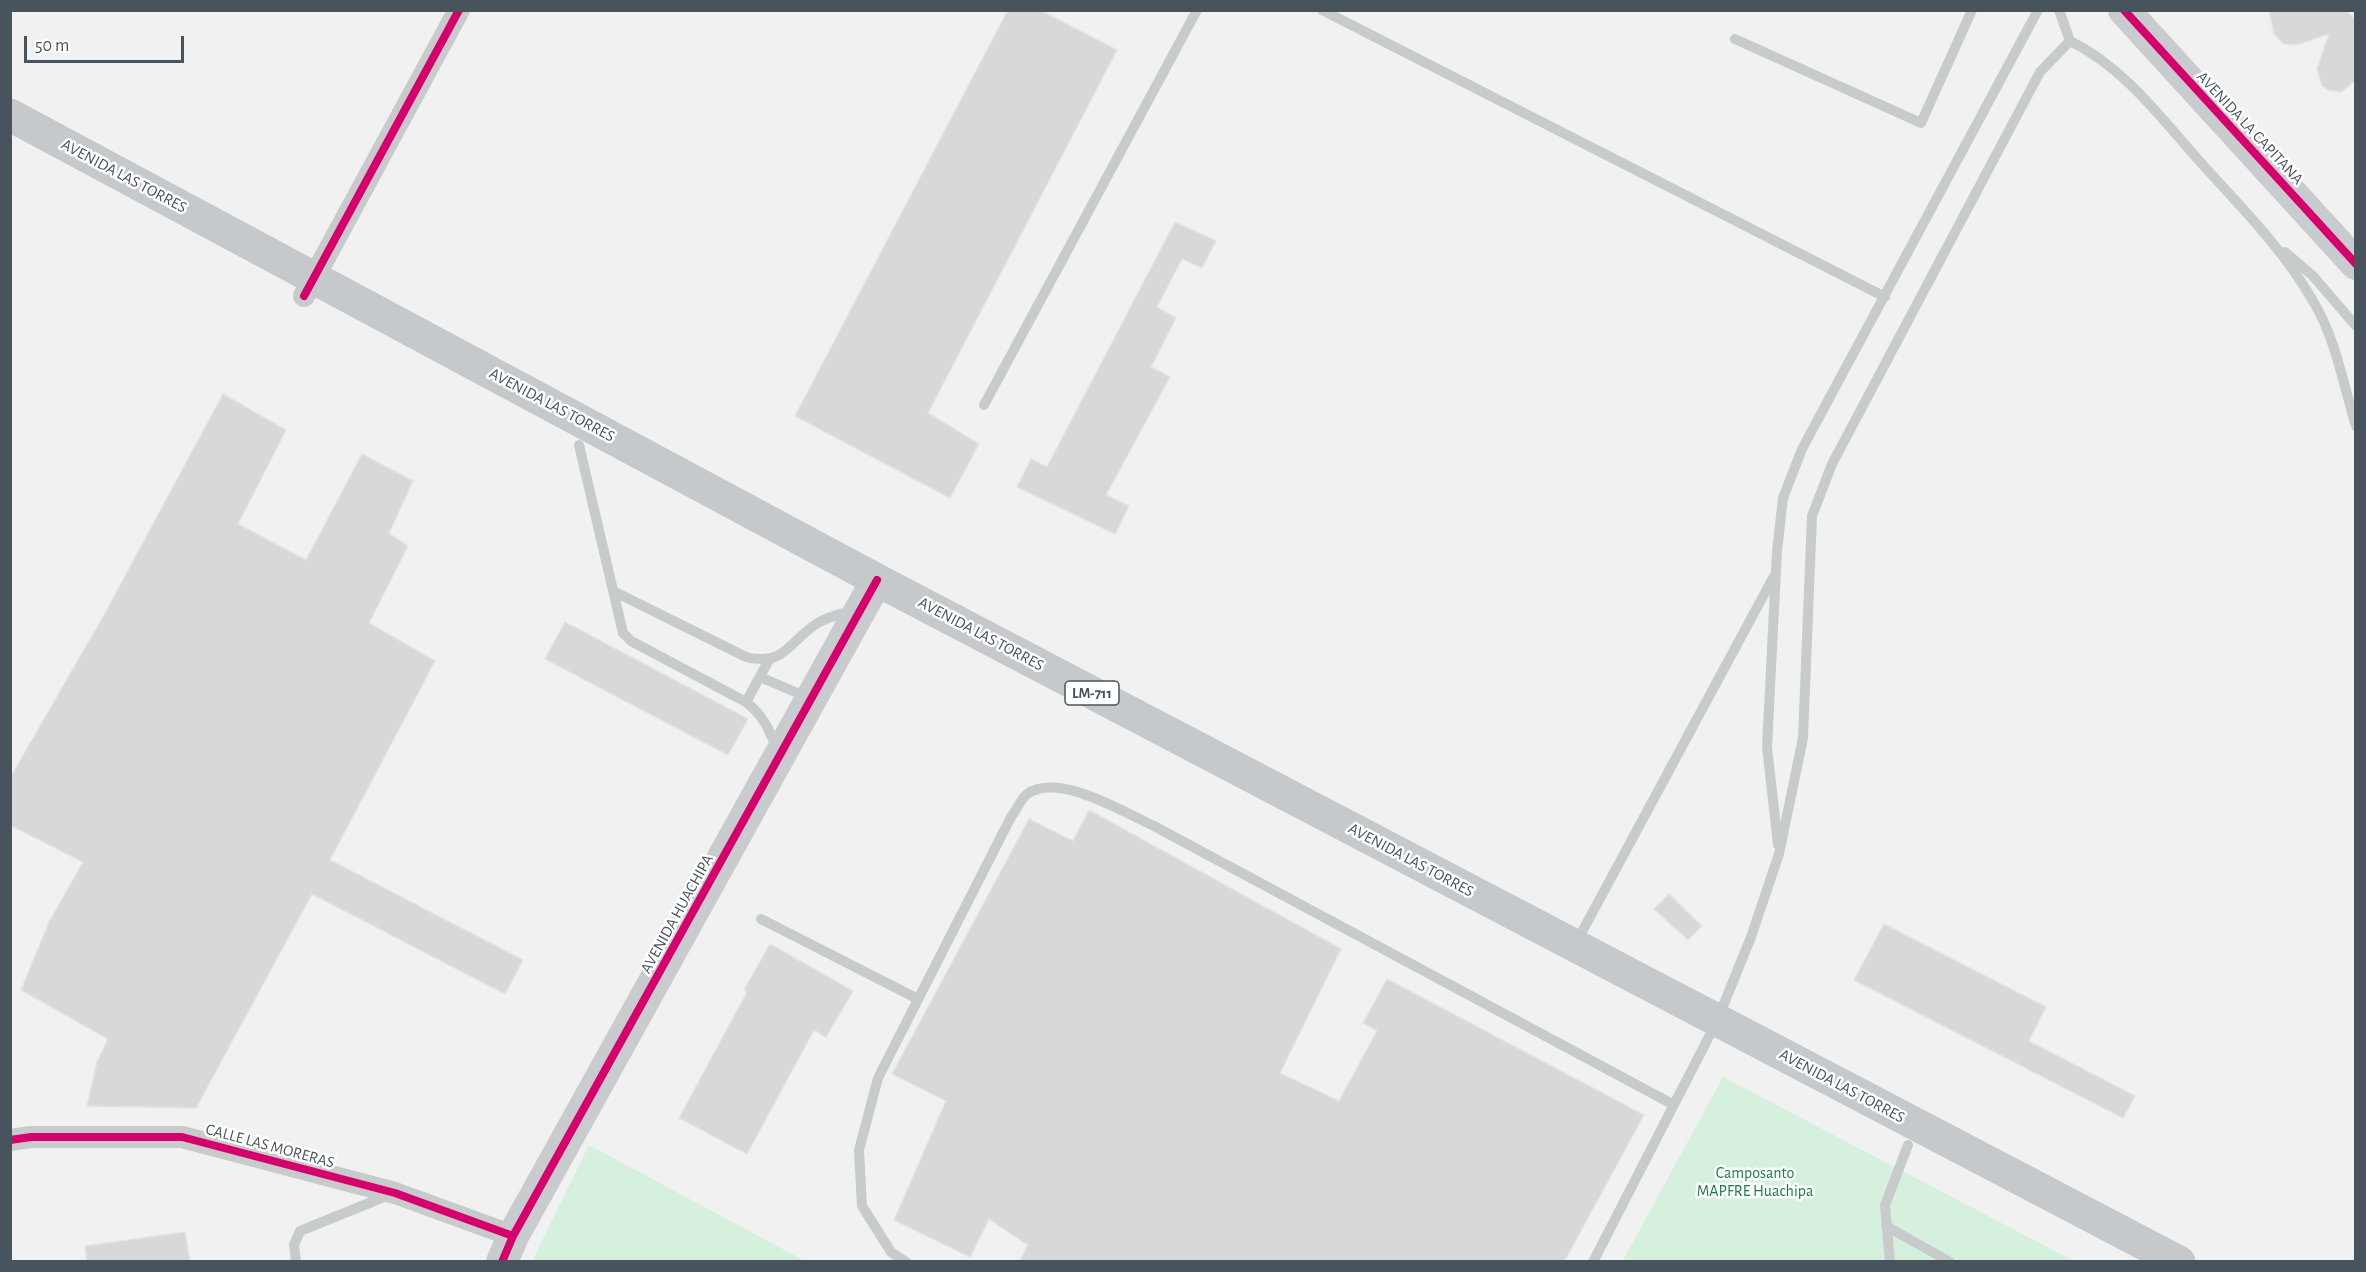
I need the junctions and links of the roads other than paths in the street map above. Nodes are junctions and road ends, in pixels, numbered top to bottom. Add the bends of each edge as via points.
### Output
1 (459, 10) edge
2 (1197, 10) edge
3 (1322, 10) edge
4 (1972, 10) edge
5 (2038, 10) edge
6 (2059, 10) edge
7 (2124, 10) edge
8 (1735, 39) dead end
9 (2070, 41) junction
10 (10, 115) edge
11 (10, 140) edge
12 (2273, 243) junction
13 (2355, 264) edge
14 (309, 286) junction
15 (1885, 297) junction
16 (2355, 326) edge
17 (984, 405) dead end
18 (2355, 426) edge
19 (579, 445) junction
20 (1776, 574) junction
21 (615, 592) junction
22 (868, 596) junction
23 (769, 660) junction
24 (760, 677) junction
25 (812, 699) junction
26 (746, 702) junction
27 (779, 757) junction
28 (1779, 854) junction
29 (761, 919) dead end
30 (1574, 946) junction
31 (918, 999) junction
32 (1712, 1031) junction
33 (1674, 1105) junction
34 (10, 1140) edge
35 (1908, 1145) junction
36 (395, 1192) junction
37 (1886, 1226) junction
38 (508, 1249) edge
39 (296, 1262) edge
40 (906, 1262) edge
41 (1593, 1262) edge
42 (1890, 1262) edge
43 (1950, 1262) edge
44 (2133, 1262) edge
45 (2179, 1262) edge

1 - 14 street
2 - 17 lane
3 - 15 lane
4 - 8 lane via 1921,123
5 - 15 lane
6 - 9 lane
7 - 13 street, AVENIDA LA CAPITANA
9 - 12 lane via 2094,52 2130,84
9 - 28 lane via 2040,72 1832,464 1812,516 1803,738
10 - 14 main road, AVENIDA LAS TORRES / LM-711
11 - 14 main road, AVENIDA LAS TORRES / LM-711
12 - 16 lane via 2313,276
12 - 18 lane via 2313,301 2331,338
14 - 19 main road, AVENIDA LAS TORRES / LM-711
14 - 22 main road, AVENIDA LAS TORRES / LM-711
15 - 20 lane via 1802,449 1783,498
19 - 21 lane
19 - 22 main road, AVENIDA LAS TORRES / LM-711
20 - 28 lane via 1767,747
20 - 30 lane
21 - 23 lane via 746,657
21 - 26 lane via 623,633 631,641
22 - 23 lane via 818,623 783,654
22 - 25 street, AVENIDA HUACHIPA
22 - 30 main road, AVENIDA LAS TORRES / LM-711
22 - 32 main road, AVENIDA LAS TORRES / LM-711
23 - 24 lane
24 - 25 lane
24 - 26 lane
25 - 27 street, AVENIDA HUACHIPA
26 - 27 lane via 768,725
27 - 38 street, AVENIDA HUACHIPA
28 - 32 lane via 1751,937
29 - 31 lane
30 - 32 main road, AVENIDA LAS TORRES / LM-711
31 - 33 lane via 1011,817 1026,795 1048,786 1080,792 1154,826
31 - 40 lane via 878,1078 859,1150 862,1206 891,1252
32 - 33 lane
32 - 35 main road, AVENIDA LAS TORRES / LM-711
32 - 45 main road, AVENIDA LAS TORRES / LM-711
33 - 41 lane
34 - 36 street, CALLE LAS MORERAS via 182,1137
35 - 37 lane via 1884,1205
35 - 44 main road, AVENIDA LAS TORRES / LM-711
36 - 38 street, CALLE LAS MORERAS
36 - 39 lane via 300,1231 294,1245
37 - 42 lane
37 - 43 lane

